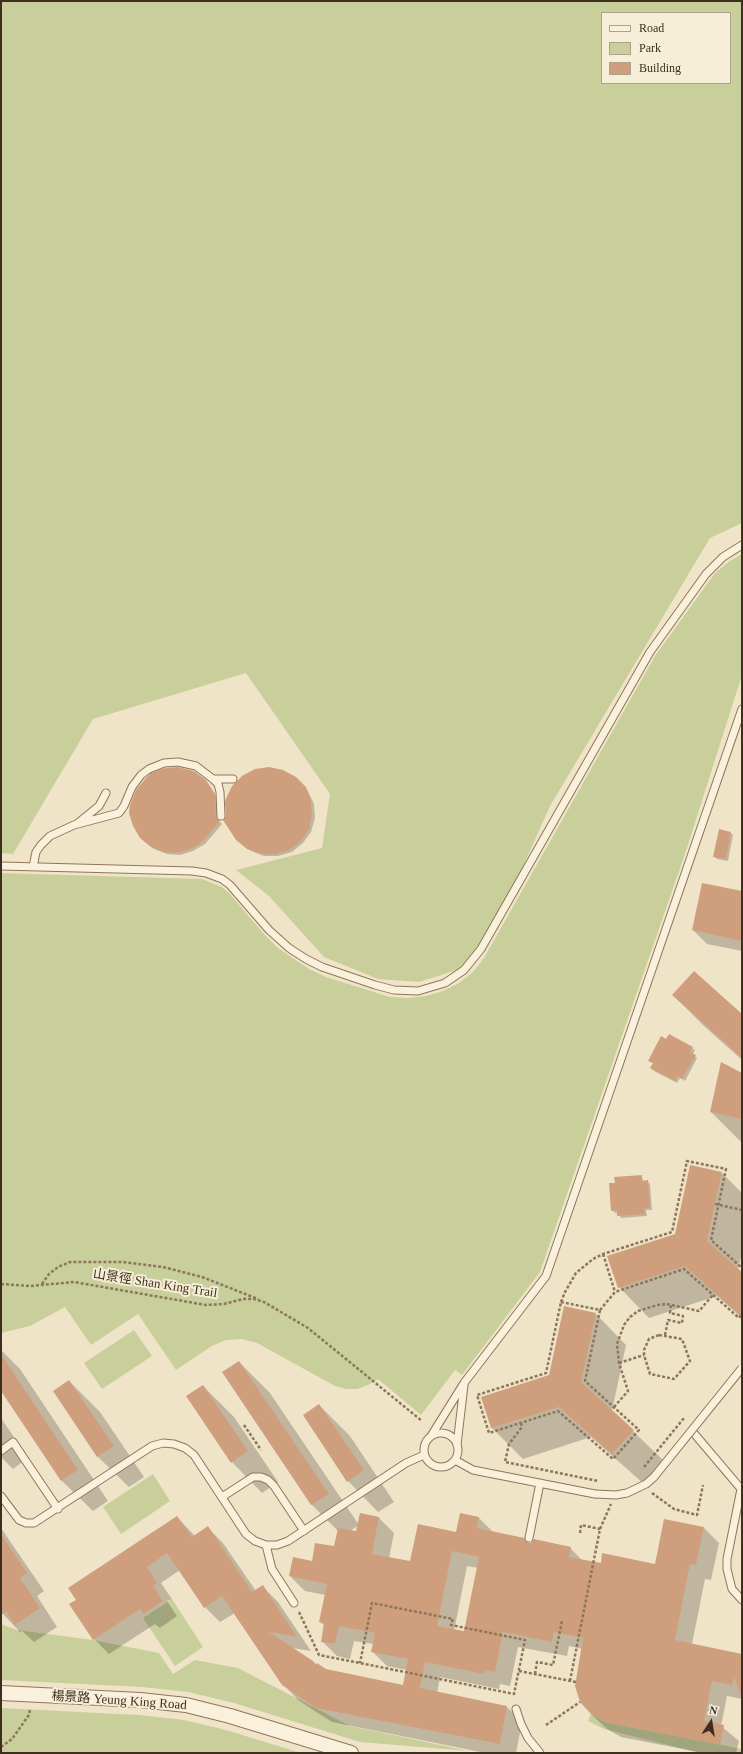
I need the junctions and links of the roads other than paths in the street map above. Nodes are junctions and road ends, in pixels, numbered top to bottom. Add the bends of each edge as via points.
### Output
1 (742, 546) edge
2 (742, 709) edge
3 (213, 779) junction
4 (233, 779) dead end
5 (106, 793) dead end
6 (221, 816) dead end
7 (74, 825) junction
8 (1, 866) edge
9 (33, 867) junction
10 (742, 1368) edge
11 (464, 1383) junction
12 (692, 1431) junction
13 (431, 1436) junction
14 (457, 1445) junction
15 (1, 1451) edge
16 (424, 1455) junction
17 (455, 1460) junction
18 (540, 1483) junction
19 (742, 1490) edge
20 (1, 1496) edge
21 (222, 1497) junction
22 (58, 1509) junction
23 (304, 1531) junction
24 (529, 1538) dead end
25 (266, 1545) junction
26 (742, 1600) edge
27 (294, 1603) road end
28 (1, 1694) edge
29 (516, 1708) dead end
30 (351, 1753) edge
31 (540, 1753) edge

1 - 9 lane via 723,557 706,574 650,652 481,949 464,970 445,983 418,991 398,991 375,986 306,960 269,930 222,878 206,873
2 - 11 lane via 546,1276
3 - 4 lane
3 - 6 lane via 218,784 220,792
3 - 7 lane via 196,766 178,762 164,763 141,775 119,813
5 - 7 lane via 93,811
7 - 9 lane via 57,832 41,845 36,852
8 - 9 lane
10 - 12 lane, bridge
11 - 13 lane
11 - 14 lane
12 - 18 lane, bridge via 654,1477 627,1493 595,1494
12 - 19 lane
13 - 14 lane via 449,1436
13 - 16 lane via 426,1442
14 - 17 lane via 458,1453
15 - 22 lane via 13,1442
16 - 17 lane via 430,1464 435,1466 446,1466
16 - 23 lane via 406,1463
17 - 18 lane via 473,1470
18 - 24 lane
19 - 26 lane via 727,1569 732,1589
20 - 22 lane via 13,1515 26,1523 34,1524
21 - 22 lane via 194,1455 174,1444 163,1444 152,1446
21 - 23 lane via 253,1477 261,1477 274,1486
21 - 25 lane via 246,1534
23 - 25 lane via 288,1541
25 - 27 lane via 272,1569
28 - 30 street, 楊景路 Yeung King Road via 140,1700 186,1705
29 - 31 lane via 528,1738

